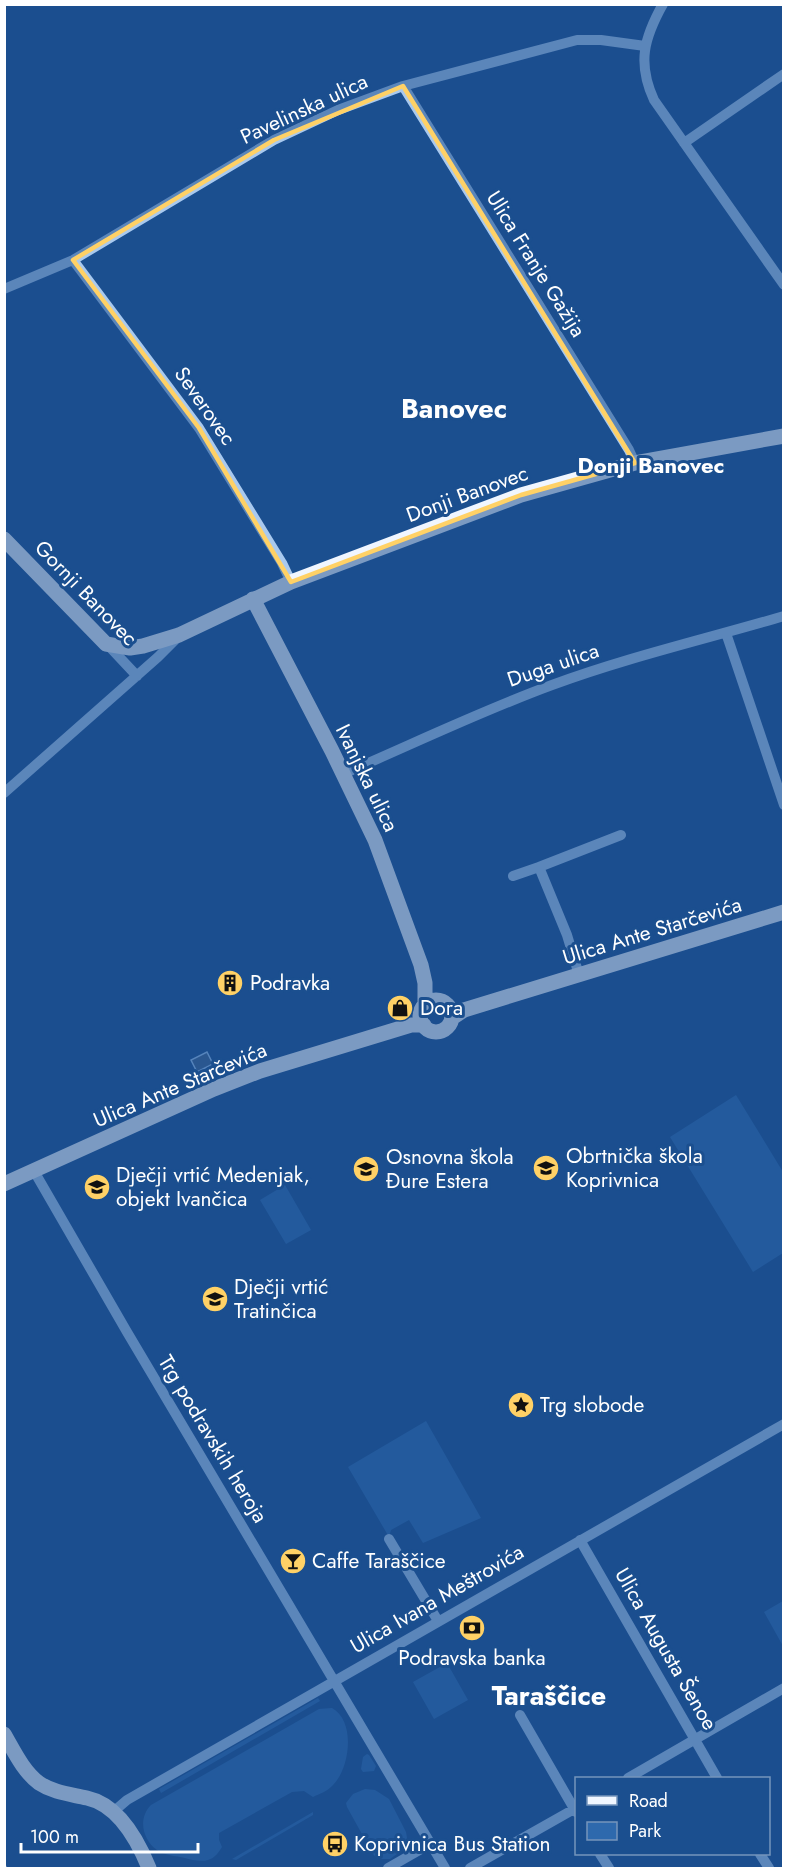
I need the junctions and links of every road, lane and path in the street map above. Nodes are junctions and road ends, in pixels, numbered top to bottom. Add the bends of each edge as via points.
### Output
1 (663, 4) edge
2 (645, 46) junction
3 (783, 74) edge
4 (403, 86) junction
5 (684, 143) junction
6 (73, 260) junction
7 (783, 285) edge
8 (4, 289) edge
9 (783, 436) edge
10 (635, 463) junction
11 (4, 539) edge
12 (291, 582) junction
13 (253, 599) junction
14 (783, 616) edge
15 (726, 633) junction
16 (179, 635) junction
17 (106, 644) junction
18 (137, 676) junction
19 (343, 774) junction
20 (4, 794) edge
21 (783, 805) edge
22 (621, 836) dead end
23 (539, 867) junction
24 (513, 876) dead end
25 (783, 912) edge
26 (579, 975) junction
27 (455, 1012) junction
28 (423, 1014) junction
29 (34, 1171) junction
30 (4, 1184) edge
31 (783, 1424) edge
32 (389, 1539) dead end
33 (580, 1540) junction
34 (438, 1621) junction
35 (334, 1682) junction
36 (783, 1688) edge
37 (520, 1714) dead end
38 (4, 1734) edge
39 (695, 1740) junction
40 (630, 1777) edge
41 (716, 1777) edge
42 (575, 1808) edge
43 (575, 1811) edge
44 (113, 1812) junction
45 (430, 1844) junction
46 (601, 1855) edge
47 (761, 1855) edge
48 (149, 1869) edge
49 (388, 1869) edge
50 (445, 1869) edge
51 (470, 1869) edge
52 (609, 1869) edge
53 (769, 1869) edge

1 - 2 street
2 - 4 street, Pavelinska ulica via 578,40
2 - 5 street via 650,92
3 - 5 street
4 - 6 street, Pavelinska ulica via 274,140
4 - 10 street, Ulica Franje Gažija
5 - 7 street
6 - 8 street, Pavelinska ulica
6 - 12 street, Severovec via 199,428
9 - 10 main road, Donji Banovec
10 - 12 main road, Donji Banovec via 521,495
11 - 17 main road, Gornji Banovec
12 - 13 main road, Donji Banovec
13 - 16 main road, Donji Banovec
13 - 19 main road, Ivanjska ulica
14 - 15 street, Duga ulica
15 - 19 street, Duga ulica via 546,687
15 - 21 street
16 - 17 main road, Donji Banovec via 130,648
16 - 18 street, Donji Banovec
17 - 18 street, Gornji Banovec
18 - 20 street, Donji Banovec
19 - 28 main road, Ivanjska ulica via 375,840 418,955 425,983
22 - 23 street
23 - 24 street
23 - 26 street
25 - 26 main road, Ulica Ante Starčevića
26 - 27 main road, Ulica Ante Starčevića
27 - 28 main road via 442,1001
27 - 28 main road via 447,1027 438,1032 428,1029
28 - 29 main road, Ulica Ante Starčevića via 214,1089
29 - 30 main road, Ulica Ante Starčevića
29 - 35 street, Trg podravskih heroja
31 - 33 street, Ulica Ivana Meštrovića
32 - 34 street
33 - 34 street, Ulica Ivana Meštrovića
33 - 39 street, Ulica Augusta Šenoe
34 - 35 street, Ulica Ivana Meštrovića
35 - 44 street, Ulica Ivana Meštrovića via 127,1800
35 - 45 street, Trg podravskih heroja
36 - 39 street
37 - 42 street
38 - 44 main road via 38,1782 59,1793 95,1800
39 - 40 street
39 - 41 street, Ulica Augusta Šenoe
43 - 51 street
44 - 48 main road via 129,1830
45 - 49 street
45 - 50 street, Trg podravskih heroja
46 - 52 street
47 - 53 street

